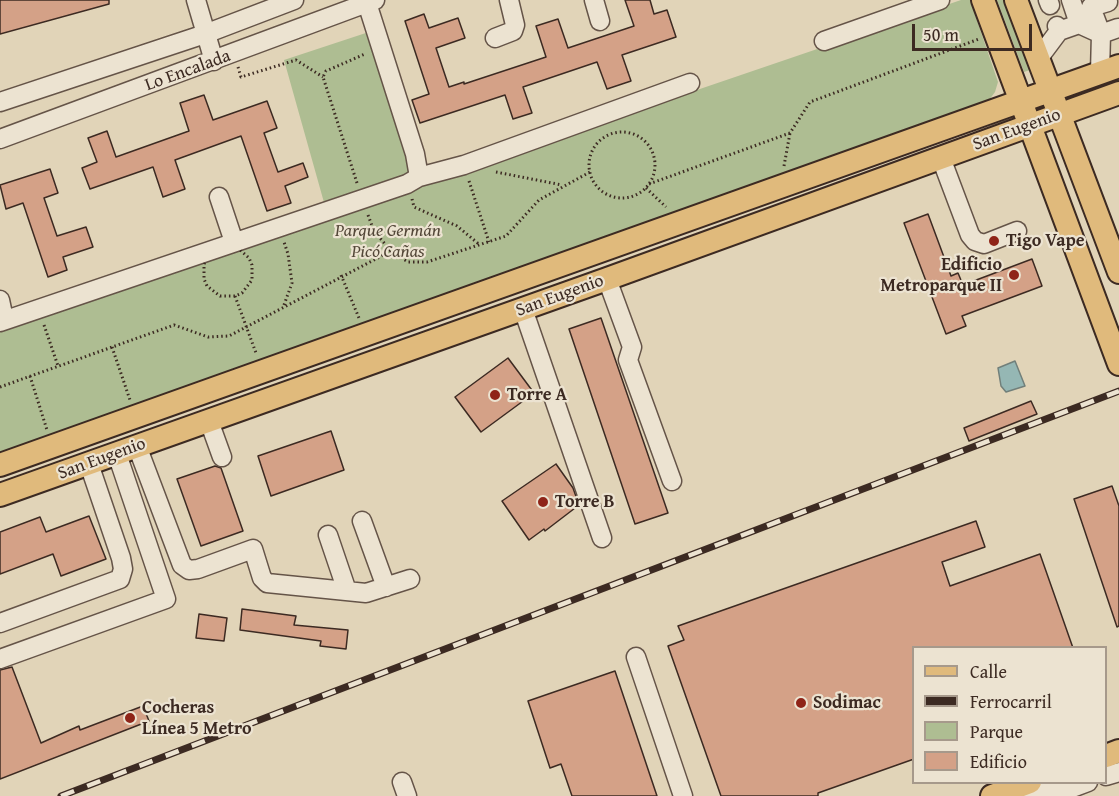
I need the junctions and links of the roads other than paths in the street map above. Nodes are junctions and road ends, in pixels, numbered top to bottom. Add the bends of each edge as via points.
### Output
1 (196, 0) edge
2 (294, 0) edge
3 (509, 0) edge
4 (594, 0) edge
5 (940, 0) edge
6 (983, 0) edge
7 (1016, 0) edge
8 (1071, 0) edge
9 (371, 1) edge
10 (1094, 3) edge
11 (600, 21) dead end
12 (1080, 24) junction
13 (1109, 31) edge
14 (206, 34) junction
15 (495, 38) dead end
16 (824, 40) dead end
17 (1038, 59) junction
18 (214, 62) junction
19 (1109, 69) edge
20 (690, 82) dead end
21 (1051, 91) junction
22 (1118, 98) edge
23 (1020, 101) junction
24 (0, 102) edge
25 (1059, 115) junction
26 (1030, 126) junction
27 (0, 139) edge
28 (941, 158) junction
29 (413, 181) junction
30 (219, 197) dead end
31 (1017, 231) dead end
32 (234, 242) junction
33 (1119, 272) edge
34 (607, 279) junction
35 (0, 300) edge
36 (523, 309) junction
37 (2, 321) edge
38 (368, 334) junction
39 (333, 347) junction
40 (388, 357) junction
41 (1119, 364) edge
42 (343, 373) junction
43 (209, 421) junction
44 (127, 450) junction
45 (222, 457) dead end
46 (89, 464) junction
47 (0, 465) edge
48 (672, 481) dead end
49 (0, 495) edge
50 (362, 521) dead end
51 (328, 535) dead end
52 (602, 538) dead end
53 (410, 579) dead end
54 (386, 587) junction
55 (347, 591) junction
56 (0, 623) edge
57 (636, 657) dead end
58 (0, 659) edge
59 (1027, 784) edge
60 (1061, 784) edge
61 (1085, 784) edge
62 (683, 796) edge
63 (992, 796) edge
64 (1028, 796) edge
65 (1051, 796) edge

1 - 14 street
2 - 14 street, Lo Encalada
3 - 15 street via 513,31
4 - 11 street
5 - 16 street
6 - 23 main road
7 - 17 main road
8 - 12 street
9 - 18 street, Lo Encalada
9 - 29 street via 380,47 415,154
10 - 13 street
12 - 13 street
12 - 17 street via 1058,29
13 - 19 street
14 - 18 street
14 - 24 street, Lo Encalada
17 - 21 main road
18 - 27 street, Lo Encalada
19 - 21 main road, San Eugenio
20 - 29 street
21 - 23 main road, San Eugenio
21 - 25 main road
22 - 25 main road, San Eugenio
23 - 26 main road
23 - 38 main road, San Eugenio
25 - 26 main road, San Eugenio
25 - 33 main road
26 - 28 main road, San Eugenio
26 - 41 main road
28 - 31 street via 975,241 984,244
28 - 34 main road, San Eugenio
29 - 32 street
30 - 32 street
32 - 37 street
34 - 36 main road, San Eugenio
34 - 48 street via 632,347 628,360
35 - 37 street
36 - 40 main road, San Eugenio
36 - 52 street
38 - 39 main road, San Eugenio
38 - 40 main road
39 - 42 main road via 342,349 347,356 348,365
39 - 47 main road, San Eugenio
40 - 42 main road, San Eugenio
42 - 43 main road, San Eugenio
43 - 44 main road, San Eugenio
43 - 45 street
44 - 46 main road, San Eugenio
44 - 55 street via 182,566 198,569 253,549 267,583
44 - 58 street via 166,599
46 - 49 main road, San Eugenio
46 - 56 street via 121,558 120,579
50 - 54 street
51 - 55 street
53 - 54 street
54 - 55 street via 366,593
57 - 62 street
59 - 63 main road
60 - 64 street
61 - 65 street

